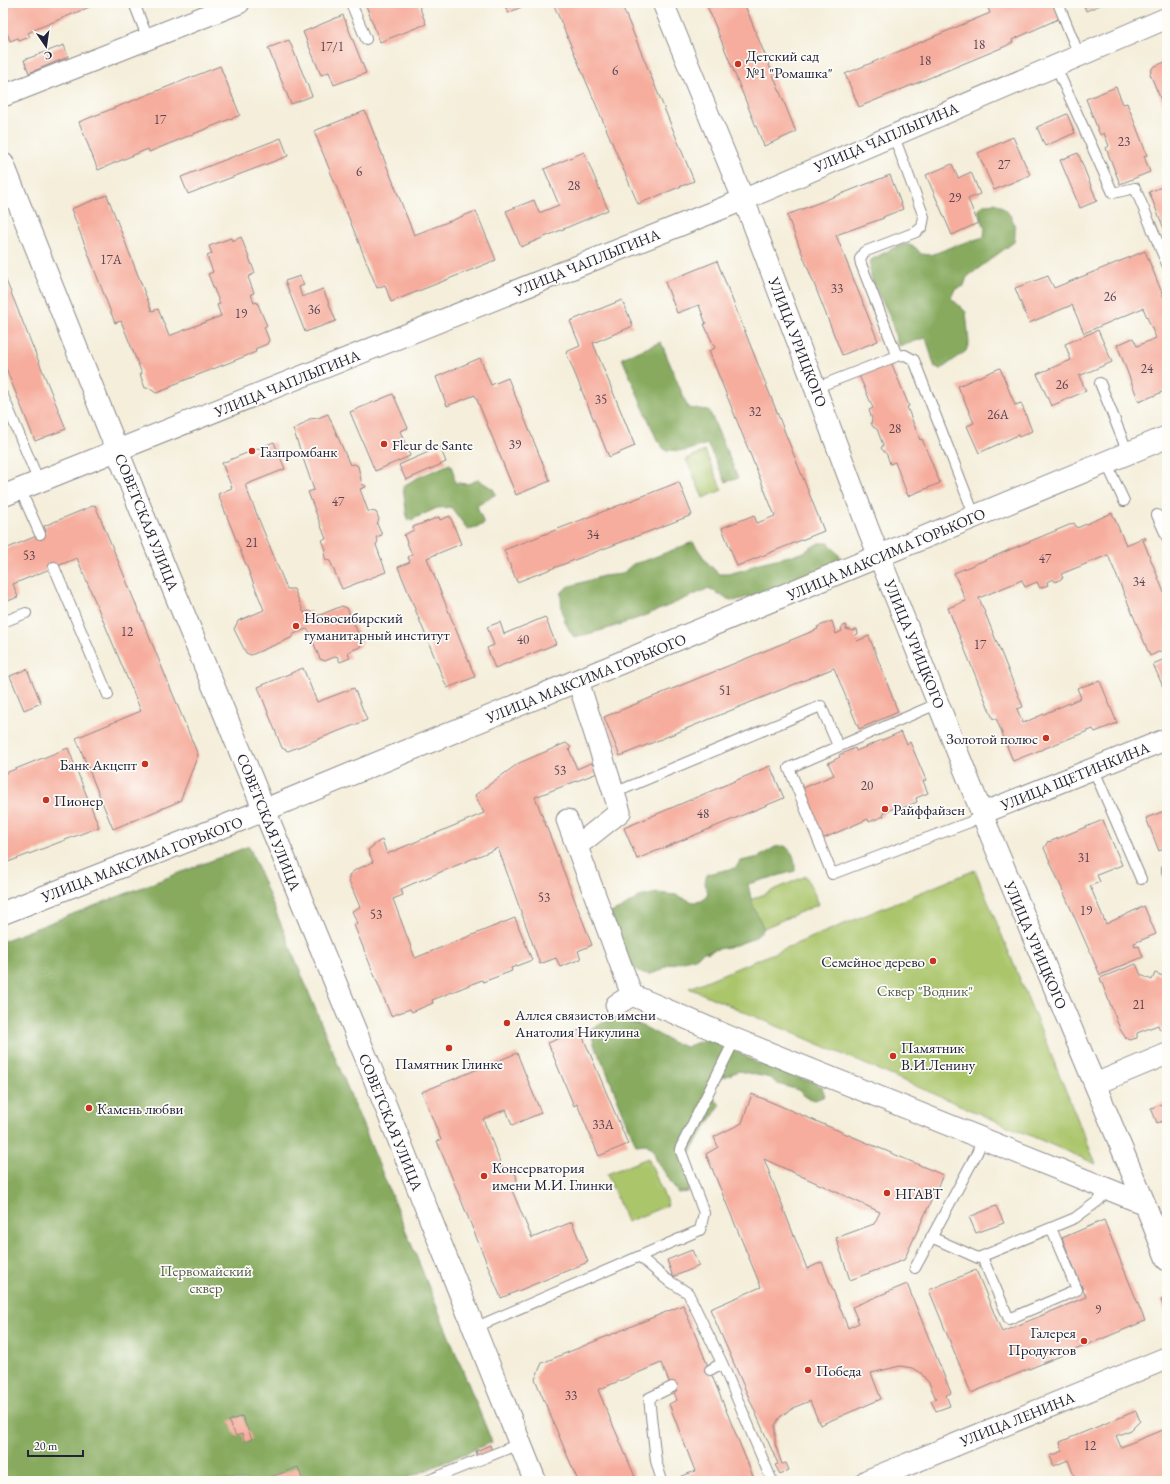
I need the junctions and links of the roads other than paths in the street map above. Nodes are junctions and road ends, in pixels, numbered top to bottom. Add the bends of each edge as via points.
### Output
1 (134, 3) edge
2 (239, 3) edge
3 (351, 3) edge
4 (663, 3) edge
5 (1058, 3) edge
6 (1167, 18) edge
7 (148, 39) junction
8 (366, 39) dead end
9 (1079, 56) junction
10 (1056, 65) junction
11 (3, 96) edge
12 (893, 134) junction
13 (3, 164) edge
14 (743, 200) junction
15 (1167, 264) edge
16 (897, 356) junction
17 (1100, 382) dead end
18 (815, 388) junction
19 (3, 396) edge
20 (1167, 437) edge
21 (118, 451) junction
22 (1128, 453) junction
23 (1106, 462) junction
24 (21, 489) edge
25 (1124, 501) dead end
26 (1157, 515) dead end
27 (975, 517) junction
28 (40, 534) dead end
29 (1167, 537) edge
30 (880, 556) junction
31 (54, 567) dead end
32 (26, 613) dead end
33 (3, 622) edge
34 (578, 681) junction
35 (108, 695) dead end
36 (939, 703) junction
37 (1167, 739) edge
38 (838, 746) junction
39 (1093, 768) junction
40 (614, 793) junction
41 (264, 810) junction
42 (983, 813) junction
43 (567, 820) dead end
44 (577, 846) junction
45 (1167, 869) edge
46 (1167, 873) edge
47 (1141, 879) dead end
48 (3, 913) edge
49 (735, 1039) junction
50 (1167, 1054) edge
51 (1094, 1084) junction
52 (983, 1138) junction
53 (1109, 1189) junction
54 (1145, 1204) junction
55 (1051, 1228) junction
56 (931, 1237) junction
57 (640, 1257) junction
58 (982, 1257) junction
59 (1167, 1260) edge
60 (915, 1268) dead end
61 (474, 1328) junction
62 (1167, 1358) edge
63 (722, 1363) junction
64 (710, 1370) dead end
65 (672, 1388) dead end
66 (519, 1444) junction
67 (427, 1481) edge
68 (535, 1481) edge
69 (662, 1481) edge
70 (772, 1481) edge
71 (867, 1481) edge

1 - 7 lane
2 - 7 street
3 - 8 lane
4 - 14 street, УЛИЦА УРИЦКОГО
5 - 9 lane
6 - 9 street, УЛИЦА ЧАПЛЫГИНА
7 - 11 street
9 - 10 street, УЛИЦА ЧАПЛЫГИНА
10 - 12 street, УЛИЦА ЧАПЛЫГИНА
10 - 15 lane via 1112,193 1135,188
12 - 14 street, УЛИЦА ЧАПЛЫГИНА
12 - 16 lane via 924,223 916,232 864,252 860,259
13 - 21 street, СОВЕТСКАЯ УЛИЦА
14 - 18 street, УЛИЦА УРИЦКОГО
14 - 21 street, УЛИЦА ЧАПЛЫГИНА
16 - 18 lane
16 - 27 lane via 905,355 914,360
17 - 22 lane
18 - 30 street, УЛИЦА УРИЦКОГО
19 - 24 lane
20 - 22 street, УЛИЦА МАКСИМА ГОРЬКОГО
21 - 24 street, УЛИЦА ЧАПЛЫГИНА
21 - 41 street, СОВЕТСКАЯ УЛИЦА
22 - 23 street, УЛИЦА МАКСИМА ГОРЬКОГО
23 - 25 lane
23 - 27 street, УЛИЦА МАКСИМА ГОРЬКОГО
24 - 28 lane
26 - 29 lane
27 - 30 street, УЛИЦА МАКСИМА ГОРЬКОГО
30 - 34 street, УЛИЦА МАКСИМА ГОРЬКОГО
30 - 36 street, УЛИЦА УРИЦКОГО
31 - 35 lane
32 - 33 lane
34 - 40 street
34 - 41 street, УЛИЦА МАКСИМА ГОРЬКОГО
36 - 38 lane
36 - 42 street, УЛИЦА УРИЦКОГО
37 - 39 street, УЛИЦА ЩЕТИНКИНА
38 - 40 lane via 820,706
38 - 42 lane via 788,768 832,874 970,822
39 - 42 street, УЛИЦА ЩЕТИНКИНА
39 - 47 lane
40 - 44 street via 620,812
41 - 48 street, УЛИЦА МАКСИМА ГОРЬКОГО
41 - 61 street, СОВЕТСКАЯ УЛИЦА
42 - 51 street, УЛИЦА УРИЦКОГО
43 - 44 street
44 - 49 street via 624,1000
45 - 46 lane
49 - 52 street
49 - 57 lane via 680,1149 704,1213 700,1230
50 - 51 street
51 - 54 street, УЛИЦА УРИЦКОГО
52 - 53 street
52 - 56 lane
53 - 54 street
53 - 55 lane via 1075,1218
54 - 59 street, УЛИЦА УРИЦКОГО
55 - 58 lane
55 - 58 lane via 1077,1290 1009,1319
56 - 58 lane via 978,1258
56 - 60 lane
57 - 61 lane
57 - 63 lane via 688,1293
61 - 66 street, СОВЕТСКАЯ УЛИЦА
62 - 71 street, УЛИЦА ЛЕНИНА
63 - 64 lane
63 - 70 lane
65 - 69 lane via 649,1398 656,1461
66 - 67 lane
66 - 68 street, СОВЕТСКАЯ УЛИЦА

